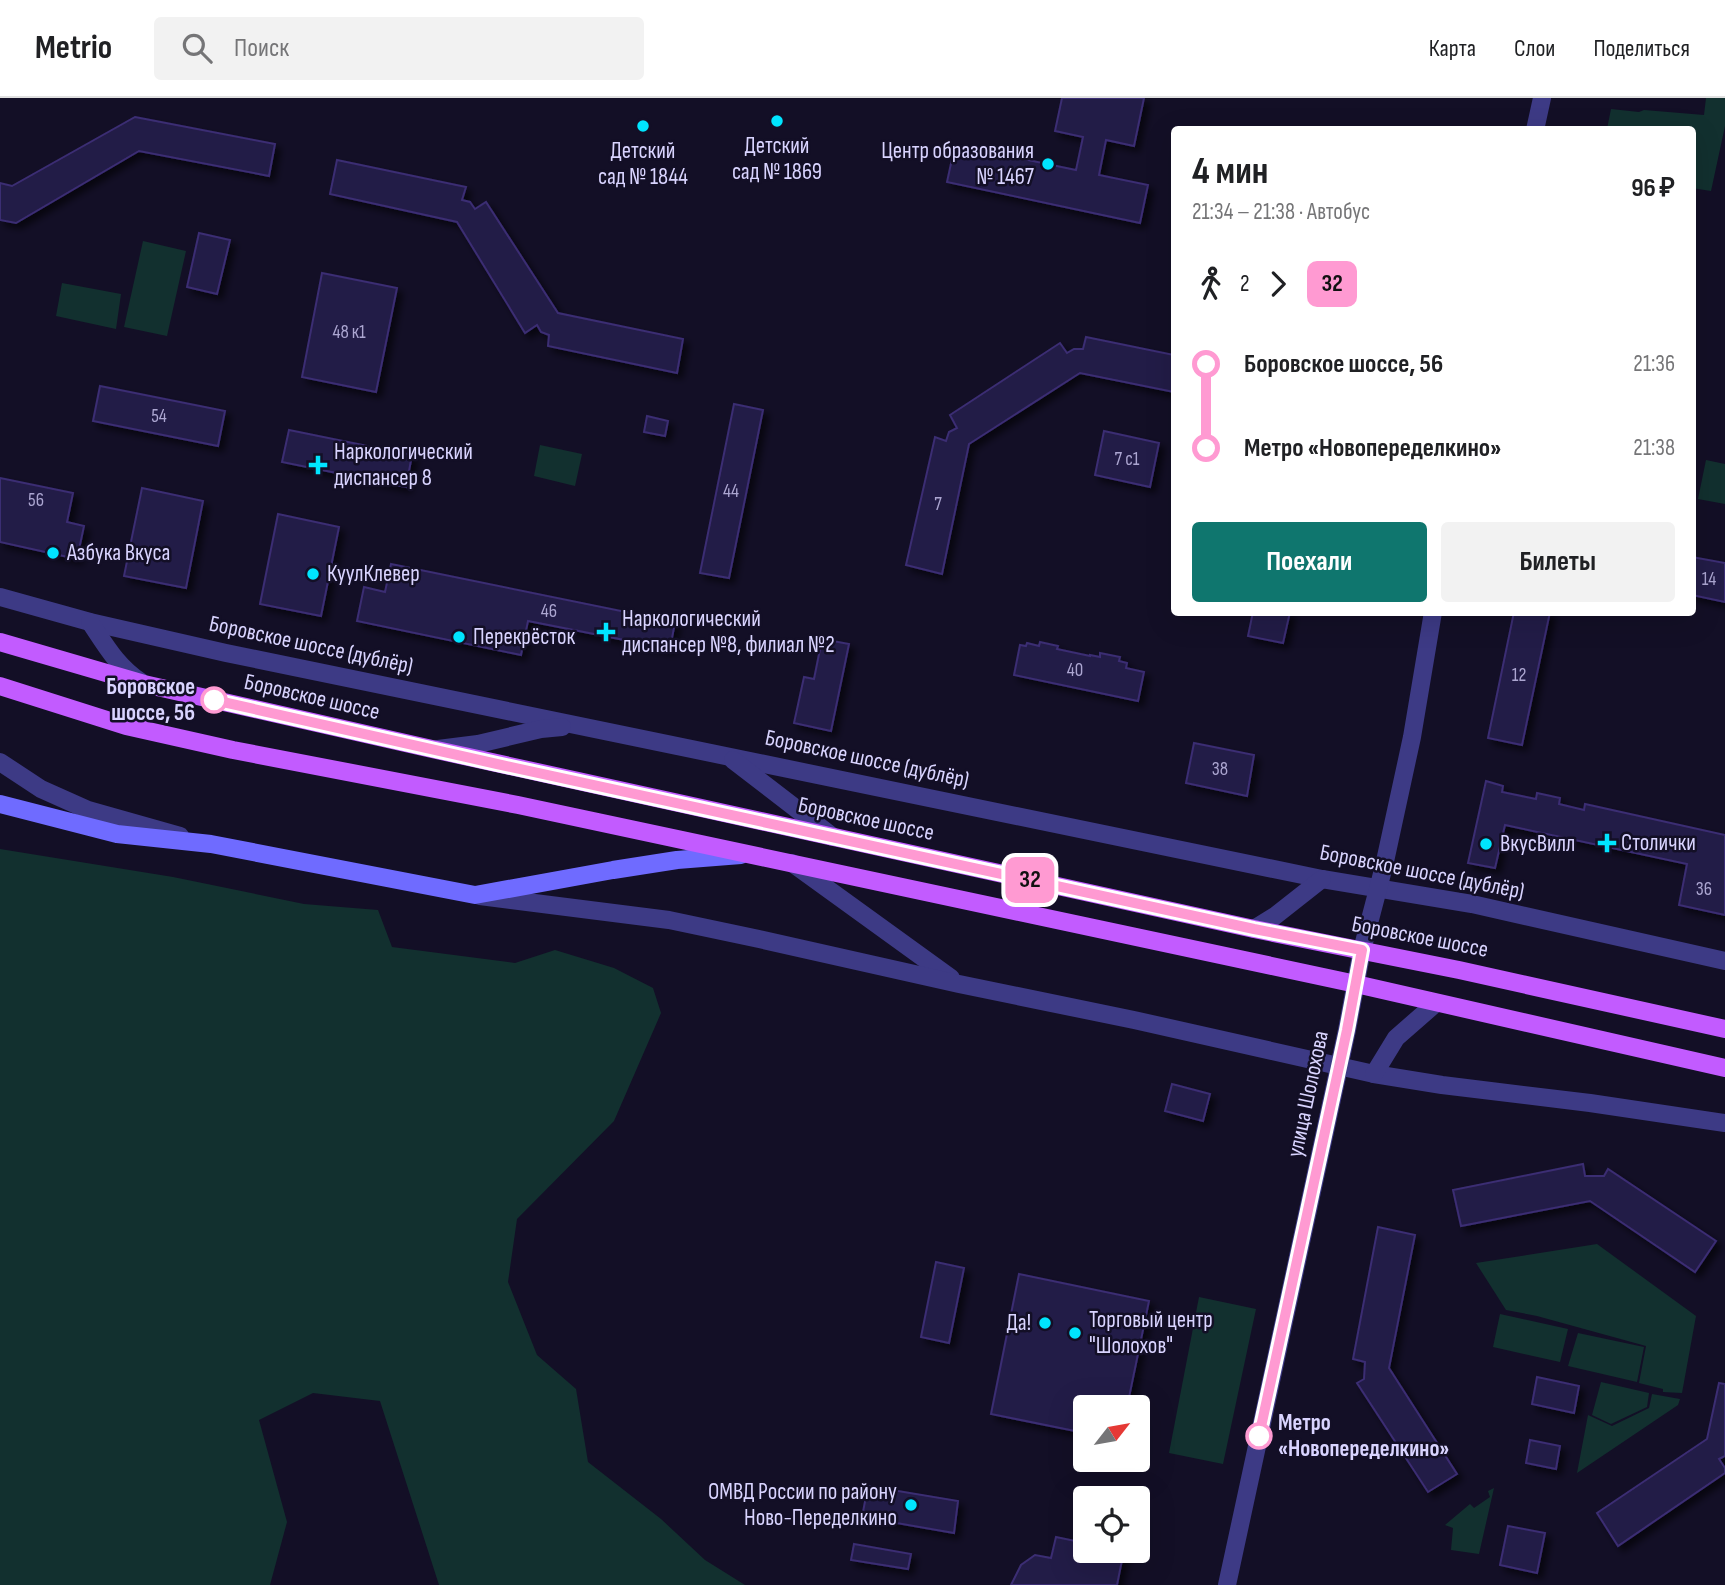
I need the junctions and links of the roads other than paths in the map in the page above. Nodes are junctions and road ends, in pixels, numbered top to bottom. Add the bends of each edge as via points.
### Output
1 (1542, 98) edge
2 (1536, 126) edge
3 (0, 597) edge
4 (1432, 616) edge
5 (90, 622) junction
6 (0, 642) edge
7 (144, 684) junction
8 (0, 686) edge
9 (583, 726) junction
10 (432, 749) junction
11 (727, 755) junction
12 (0, 762) edge
13 (0, 804) edge
14 (833, 837) junction
15 (211, 844) junction
16 (751, 855) junction
17 (792, 863) junction
18 (1322, 878) junction
19 (1378, 888) junction
20 (475, 895) junction
21 (1254, 929) junction
22 (1362, 950) junction
23 (1725, 961) edge
24 (959, 984) junction
25 (1356, 984) junction
26 (1436, 1003) junction
27 (1725, 1029) edge
28 (1339, 1065) junction
29 (1725, 1068) edge
30 (1374, 1074) junction
31 (1725, 1124) edge
32 (1227, 1585) edge

1 - 2 street
3 - 5 street, Боровское шоссе (дублёр)
4 - 19 street, улица Шолохова via 1412,737
5 - 7 street via 126,672
5 - 9 street, Боровское шоссе (дублёр)
6 - 7 main road, Боровское шоссе
7 - 10 main road, Боровское шоссе
8 - 16 main road via 126,726
9 - 10 street
9 - 11 street, Боровское шоссе (дублёр)
10 - 14 main road, Боровское шоссе
11 - 14 street
11 - 18 street, Боровское шоссе (дублёр)
12 - 15 street via 41,789 88,810
13 - 15 main road via 117,834
14 - 21 main road, Боровское шоссе
15 - 20 main road
16 - 17 main road
16 - 20 main road via 677,860
17 - 24 street
17 - 25 main road
18 - 19 street, Боровское шоссе (дублёр)
18 - 21 street
19 - 22 street, улица Шолохова
19 - 23 street, Боровское шоссе (дублёр) via 1472,904
20 - 24 street via 669,920
21 - 22 main road, Боровское шоссе
22 - 25 street, улица Шолохова
22 - 27 main road, Боровское шоссе
24 - 28 street
25 - 26 main road
25 - 28 street, улица Шолохова
26 - 29 main road
26 - 30 street via 1396,1038
28 - 30 street
28 - 32 street, улица Шолохова
30 - 31 street

